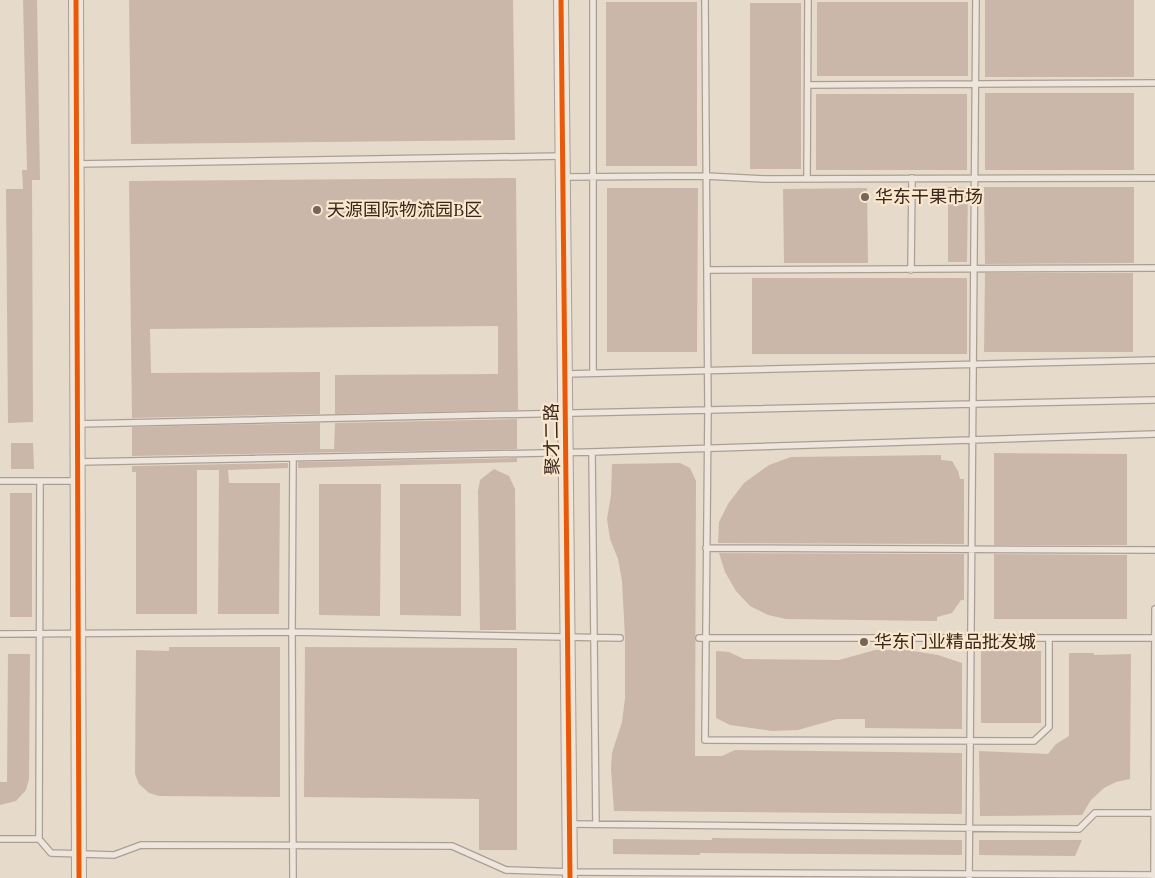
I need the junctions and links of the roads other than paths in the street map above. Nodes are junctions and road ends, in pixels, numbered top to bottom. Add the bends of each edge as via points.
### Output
1 (76, 0) edge
2 (561, 0) edge
3 (593, 0) edge
4 (705, 0) edge
5 (808, 0) edge
6 (976, 0) edge
7 (1155, 83) edge
8 (808, 85) junction
9 (975, 85) junction
10 (562, 156) junction
11 (77, 164) junction
12 (706, 176) junction
13 (563, 177) junction
14 (593, 177) junction
15 (912, 178) junction
16 (974, 178) junction
17 (1155, 178) edge
18 (807, 179) junction
19 (1155, 268) edge
20 (707, 270) junction
21 (912, 270) junction
22 (974, 270) junction
23 (1155, 360) edge
24 (973, 366) junction
25 (708, 371) junction
26 (593, 373) junction
27 (565, 374) junction
28 (1155, 400) edge
29 (972, 404) junction
30 (708, 410) junction
31 (565, 413) junction
32 (77, 424) junction
33 (1155, 434) edge
34 (972, 440) junction
35 (708, 449) junction
36 (566, 452) junction
37 (592, 452) junction
38 (294, 458) junction
39 (78, 462) junction
40 (0, 481) edge
41 (40, 481) junction
42 (78, 481) junction
43 (706, 548) junction
44 (971, 549) junction
45 (1155, 550) edge
46 (1155, 609) edge
47 (292, 632) junction
48 (0, 634) edge
49 (38, 634) junction
50 (78, 634) junction
51 (567, 638) junction
52 (594, 638) junction
53 (620, 638) dead end
54 (702, 638) junction
55 (971, 638) junction
56 (1049, 638) junction
57 (1155, 638) edge
58 (971, 740) junction
59 (1154, 813) edge
60 (569, 824) junction
61 (596, 825) junction
62 (970, 828) junction
63 (0, 839) edge
64 (39, 839) junction
65 (293, 846) junction
66 (78, 854) junction
67 (570, 875) edge
68 (969, 876) edge
69 (1154, 876) edge
70 (79, 878) edge
71 (293, 878) edge

1 - 11 street
2 - 10 street, 聚才二路
3 - 14 lane
4 - 12 lane
5 - 8 lane
6 - 9 lane
7 - 9 lane
8 - 9 lane
8 - 18 lane
9 - 16 lane
10 - 11 lane
10 - 13 street, 聚才二路
11 - 32 street
12 - 14 lane
12 - 18 lane
12 - 20 lane
13 - 14 lane
13 - 27 street, 聚才二路
14 - 26 lane
15 - 16 lane
15 - 18 lane
15 - 21 lane
16 - 17 lane
16 - 22 lane
19 - 22 lane
20 - 21 lane
20 - 25 lane
21 - 22 lane
22 - 24 lane
23 - 24 lane
24 - 25 lane
24 - 29 lane
25 - 26 lane
25 - 30 lane
26 - 27 lane
27 - 31 street, 聚才二路
28 - 29 lane
29 - 30 lane
29 - 34 lane
30 - 31 lane
30 - 35 lane
31 - 32 lane
31 - 36 street, 聚才二路
32 - 39 street
33 - 34 lane
34 - 35 lane
34 - 44 lane
35 - 37 lane
35 - 43 lane
36 - 37 lane
36 - 38 lane
36 - 51 street, 聚才二路
37 - 52 lane
38 - 39 lane
38 - 47 lane
39 - 42 street
40 - 41 lane
41 - 42 lane
41 - 49 lane
42 - 50 street
43 - 44 lane
43 - 54 lane
44 - 45 lane
44 - 55 lane
46 - 57 lane
47 - 50 lane
47 - 51 lane
47 - 65 lane
48 - 49 lane
49 - 50 lane
49 - 64 lane
50 - 66 street
51 - 52 lane
51 - 60 street, 聚才二路
52 - 53 lane
52 - 61 lane
54 - 55 lane
54 - 58 lane via 705,740
55 - 56 lane
55 - 58 lane
56 - 57 lane
56 - 58 lane via 1049,727 1034,741
57 - 59 lane
58 - 62 lane
59 - 62 lane via 1095,813 1079,829
59 - 69 lane
60 - 61 lane
60 - 67 street, 聚才二路
61 - 62 lane
62 - 68 lane
63 - 64 lane
64 - 66 lane via 51,853
65 - 66 lane via 141,845 114,855
65 - 67 lane via 452,846 506,870
65 - 71 lane
66 - 70 street
67 - 68 lane
68 - 69 lane

